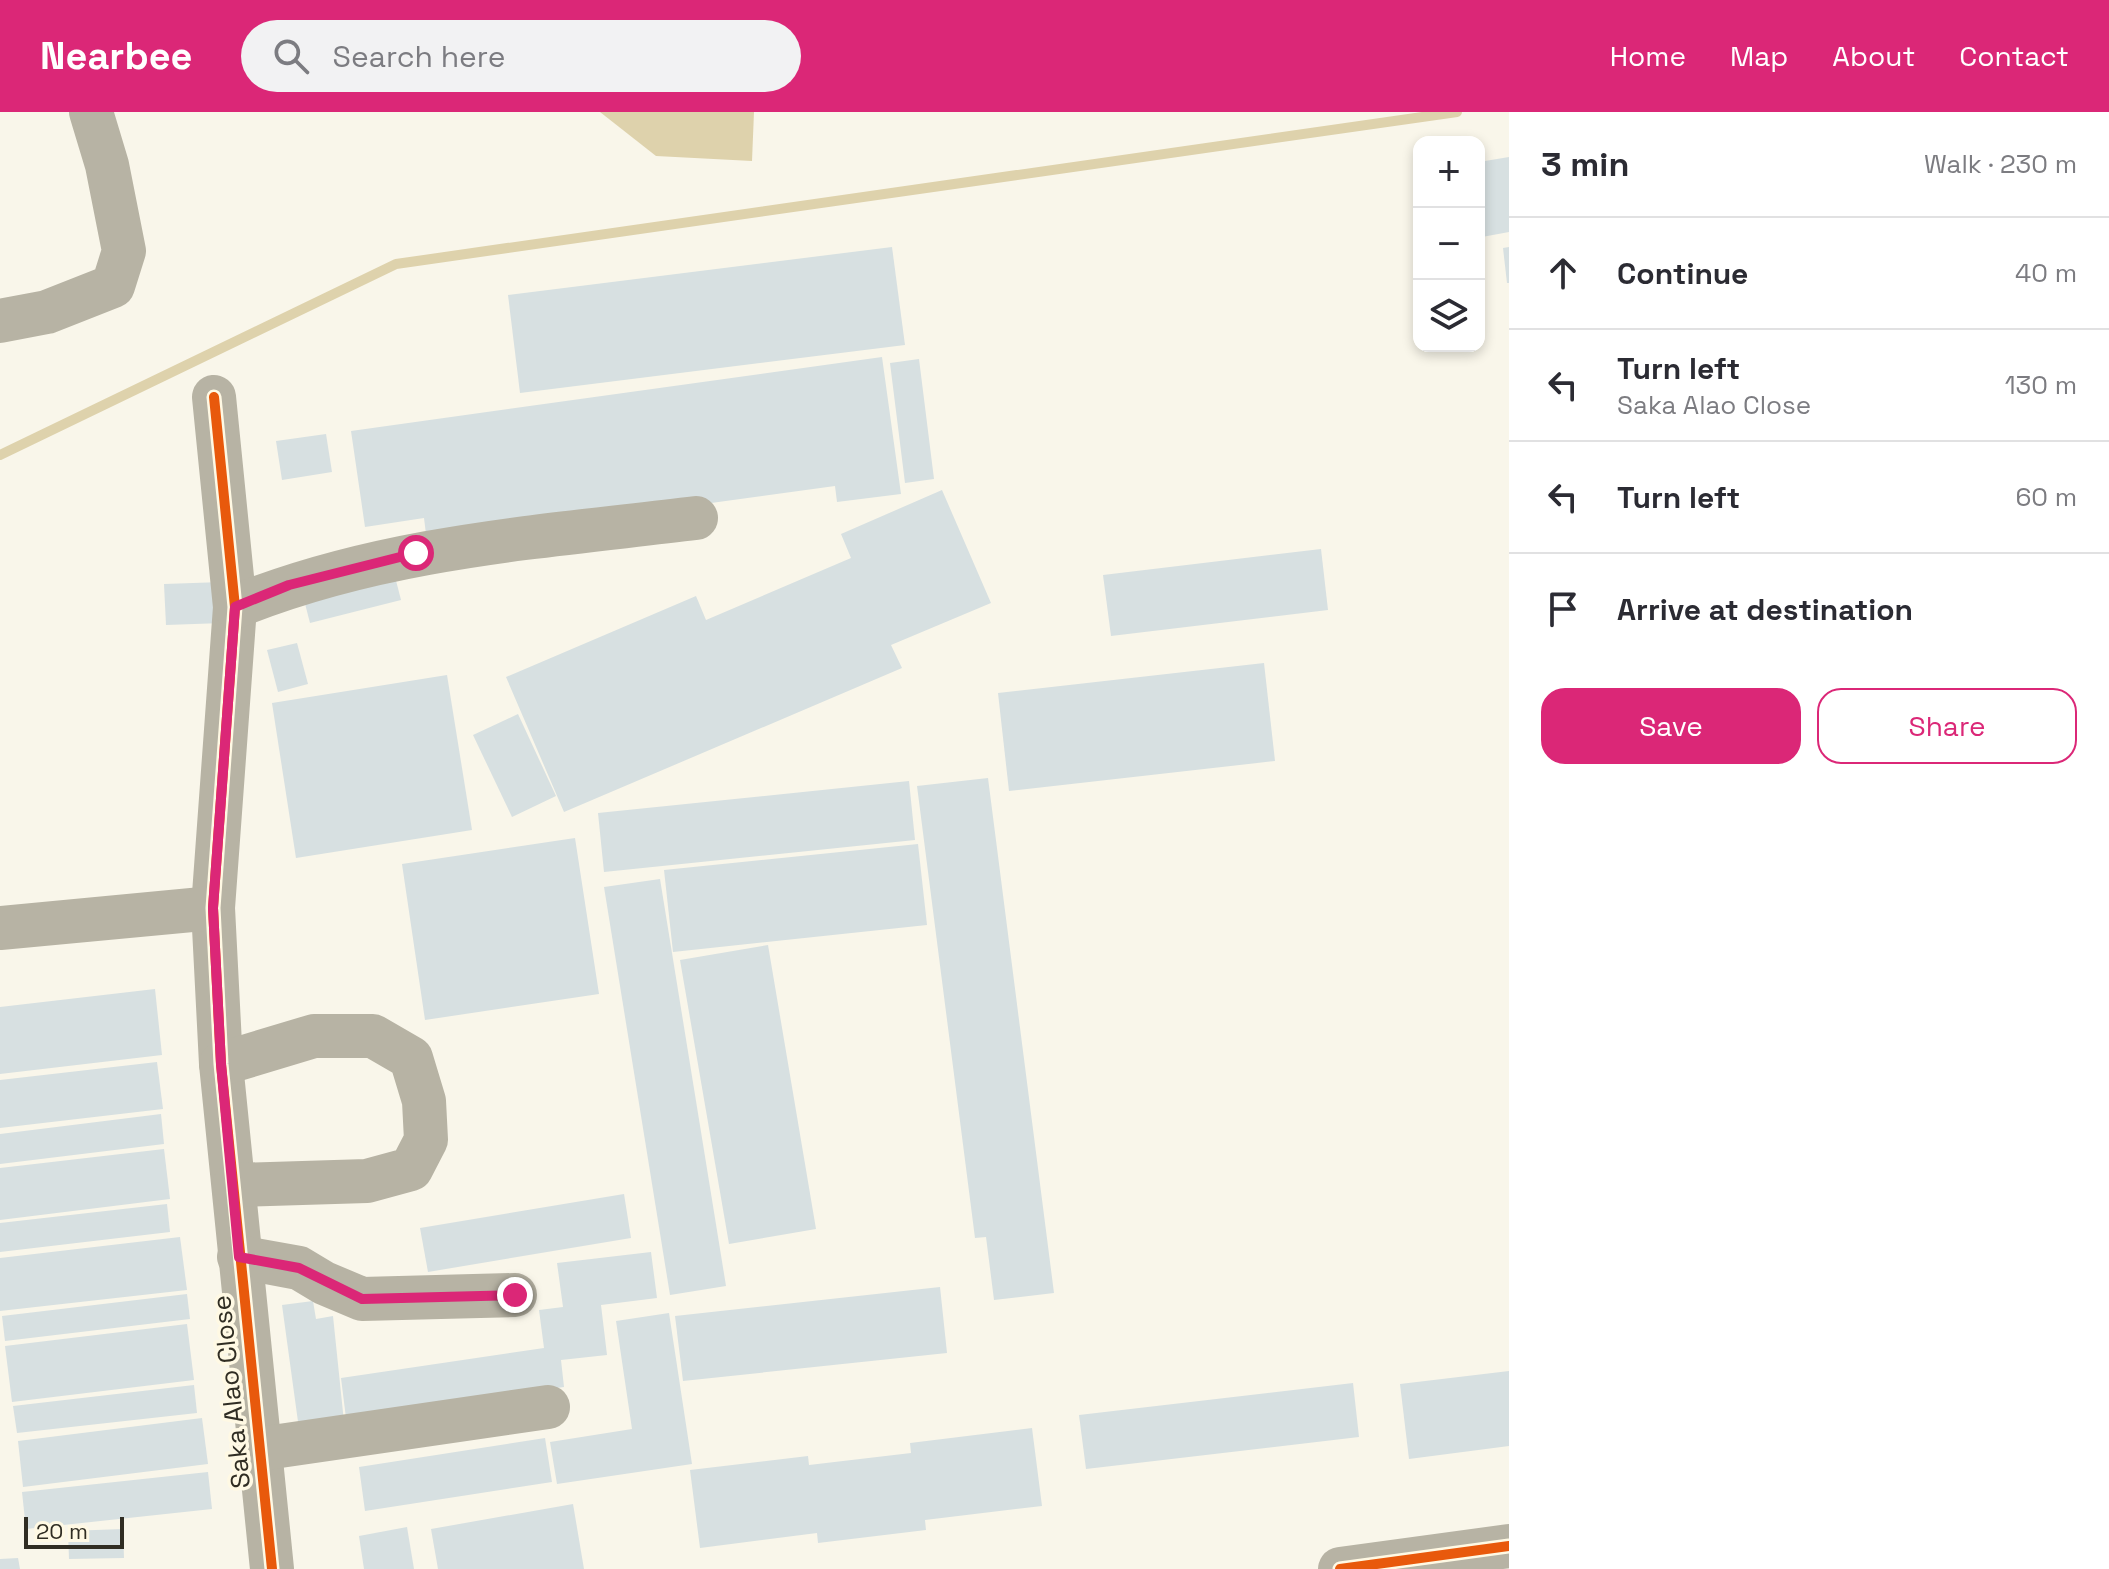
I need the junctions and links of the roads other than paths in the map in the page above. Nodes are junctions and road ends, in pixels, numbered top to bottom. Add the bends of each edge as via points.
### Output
1 (91, 112) edge
2 (0, 321) edge
3 (214, 397) dead end
4 (696, 518) dead end
5 (235, 607) junction
6 (213, 908) junction
7 (0, 928) edge
8 (221, 1064) junction
9 (234, 1185) junction
10 (239, 1257) junction
11 (515, 1295) dead end
12 (548, 1407) dead end
13 (259, 1449) junction
14 (1509, 1546) edge
15 (272, 1569) edge
16 (1340, 1569) edge

1 - 2 street via 124,251 113,286 47,312
3 - 5 street, Saka Alao Close
4 - 5 street via 416,553 289,585
5 - 6 street, Saka Alao Close
6 - 7 street
6 - 8 street, Saka Alao Close
8 - 9 street, Saka Alao Close
8 - 9 street via 314,1036 373,1036 411,1058 424,1101 426,1140 411,1169 367,1181
9 - 10 street, Saka Alao Close
10 - 11 street via 299,1268 362,1299
10 - 13 street, Saka Alao Close
12 - 13 street
13 - 15 street, Saka Alao Close
14 - 16 street

